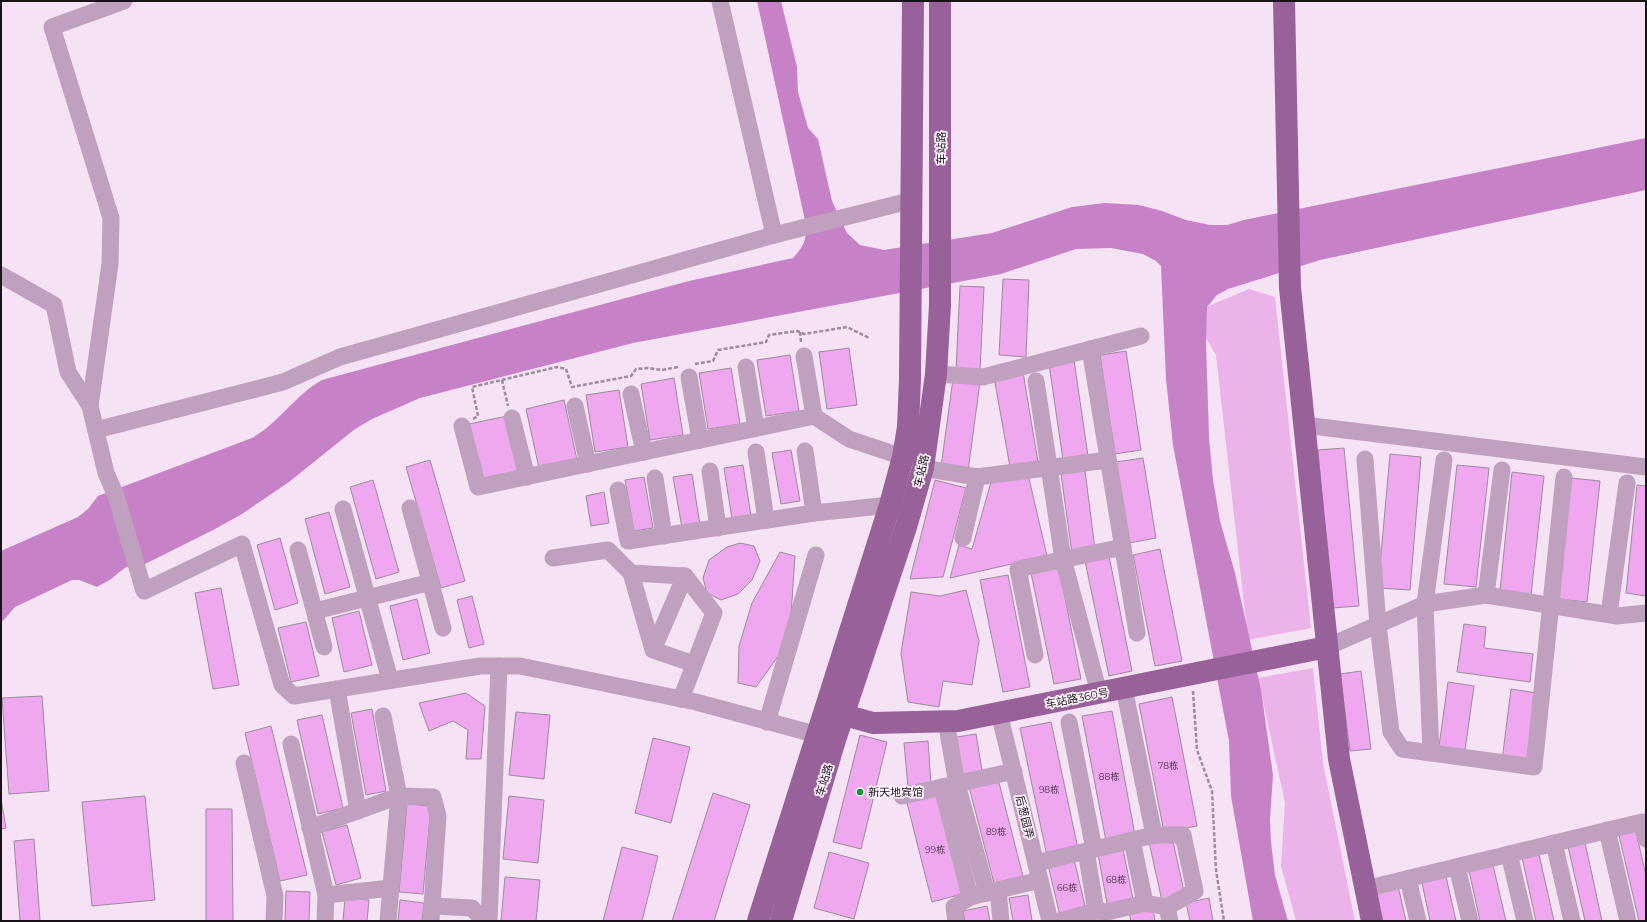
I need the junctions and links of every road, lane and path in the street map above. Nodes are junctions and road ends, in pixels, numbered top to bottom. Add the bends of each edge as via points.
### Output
1 (124, 1) edge
2 (720, 1) edge
3 (913, 1) edge
4 (940, 1) edge
5 (1284, 1) edge
6 (913, 200) junction
7 (774, 235) junction
8 (1, 275) edge
9 (1141, 336) dead end
10 (869, 338) dead end
11 (1090, 349) junction
12 (804, 356) dead end
13 (746, 367) dead end
14 (687, 369) junction
15 (936, 374) junction
16 (502, 380) junction
17 (1036, 381) dead end
18 (631, 394) dead end
19 (90, 406) junction
20 (575, 406) dead end
21 (814, 416) junction
22 (512, 418) joint
23 (1304, 424) junction
24 (462, 426) joint
25 (756, 428) junction
26 (96, 430) junction
27 (700, 440) junction
28 (805, 451) dead end
29 (644, 452) junction
30 (756, 452) dead end
31 (903, 457) junction
32 (1365, 459) dead end
33 (1108, 460) junction
34 (1444, 460) dead end
35 (588, 464) junction
36 (1646, 467) edge
37 (923, 468) junction
38 (1049, 468) junction
39 (1502, 470) dead end
40 (710, 471) dead end
41 (527, 477) junction
42 (977, 477) junction
43 (1564, 477) dead end
44 (654, 478) dead end
45 (1626, 483) dead end
46 (618, 490) dead end
47 (890, 505) junction
48 (410, 508) dead end
49 (343, 509) dead end
50 (814, 513) junction
51 (766, 520) junction
52 (718, 528) junction
53 (664, 536) junction
54 (963, 538) dead end
55 (1122, 547) junction
56 (298, 550) dead end
57 (816, 555) dead end
58 (553, 558) dead end
59 (1063, 559) junction
60 (631, 573) junction
61 (685, 576) junction
62 (431, 582) junction
63 (1486, 595) junction
64 (368, 598) junction
65 (1425, 604) junction
66 (1552, 604) junction
67 (314, 611) junction
68 (1646, 613) edge
69 (1609, 614) junction
70 (1378, 625) junction
71 (443, 628) dead end
72 (1137, 633) dead end
73 (324, 647) dead end
74 (1327, 648) junction
75 (653, 650) junction
76 (1035, 655) dead end
77 (694, 664) junction
78 (499, 666) junction
79 (1191, 675) junction
80 (390, 680) junction
81 (1124, 688) junction
82 (337, 689) junction
83 (1099, 693) junction
84 (681, 699) junction
85 (835, 713) junction
86 (1000, 713) junction
87 (383, 716) dead end
88 (946, 721) junction
89 (767, 722) junction
90 (1069, 722) dead end
91 (826, 738) junction
92 (291, 744) dead end
93 (1431, 753) junction
94 (244, 763) dead end
95 (1014, 771) junction
96 (949, 785) junction
97 (399, 796) junction
98 (902, 796) dead end
99 (358, 811) junction
100 (310, 828) junction
101 (1607, 830) junction
102 (1154, 834) junction
103 (1646, 839) edge
104 (1132, 840) junction
105 (1554, 843) junction
106 (1090, 850) junction
107 (1509, 854) junction
108 (1036, 863) junction
109 (1457, 867) junction
110 (1408, 879) junction
111 (1040, 880) junction
112 (391, 888) junction
113 (1365, 890) junction
114 (992, 892) junction
115 (326, 895) junction
116 (970, 897) junction
117 (1145, 903) junction
118 (432, 914) edge
119 (1168, 914) edge
120 (1104, 915) edge
121 (274, 921) edge
122 (325, 921) edge
123 (388, 921) edge
124 (484, 921) edge
125 (489, 921) edge
126 (758, 921) edge
127 (781, 921) edge
128 (956, 921) edge
129 (1002, 921) edge
130 (1050, 921) edge
131 (1060, 921) edge
132 (1224, 921) edge
133 (1372, 921) edge
134 (1418, 921) edge
135 (1470, 921) edge
136 (1525, 921) edge
137 (1572, 921) edge
138 (1628, 921) edge

1 - 19 street via 52,27 111,218 110,264
2 - 7 street
3 - 6 main road, 车站路
4 - 15 main road, 车站路 via 941,242
5 - 23 main road via 1290,288
6 - 7 street
6 - 31 main road, 车站路 via 910,379 908,427
7 - 26 street via 340,357 283,382
8 - 19 street via 54,305 68,372
9 - 11 street
10 - 14 path via 847,326 804,334 797,331 769,335 766,342 718,350 713,361
11 - 15 street via 983,377
11 - 33 street
12 - 21 street
13 - 25 street
14 - 16 path via 636,369 631,376 572,387 566,369 557,367
14 - 27 street
15 - 37 main road, 车站路
16 - 22 path
16 - 24 path via 472,387 478,416
17 - 38 street
18 - 29 street
19 - 26 street
20 - 35 street
21 - 25 street
21 - 31 street via 849,439
22 - 41 street
23 - 36 street
23 - 74 main road
24 - 41 street via 478,487
25 - 27 street
26 - 82 street via 106,473 116,496 144,591 242,544 282,685 294,696
27 - 29 street
28 - 50 street
29 - 35 street
30 - 51 street
31 - 47 main road, 车站路
32 - 70 street
33 - 38 street
33 - 55 street
34 - 65 street
35 - 41 street
37 - 42 street
37 - 85 main road, 车站路 via 906,527
38 - 42 street
38 - 59 street
39 - 63 street
40 - 52 street
42 - 54 street
43 - 66 street
44 - 53 street
45 - 69 street
46 - 53 street via 628,541
47 - 50 street
47 - 85 main road, 车站路
48 - 62 street
49 - 64 street
50 - 51 street
51 - 52 street
52 - 53 street
55 - 59 street
55 - 72 street
56 - 67 street
57 - 89 street
58 - 60 street via 608,550
59 - 76 street via 1018,569
59 - 83 street
60 - 61 street
60 - 75 street
61 - 75 street
61 - 77 street via 714,613
62 - 64 street
62 - 71 street
63 - 65 street
63 - 66 street
64 - 67 street
64 - 80 street
65 - 70 street
65 - 93 street
66 - 69 street
66 - 93 street via 1534,768
67 - 73 street
68 - 69 street via 1617,616
70 - 74 street
70 - 93 street via 1391,732 1402,749
74 - 79 main road, 车站路360号
74 - 113 main road via 1339,759
75 - 77 street
77 - 84 street
78 - 80 street via 480,666
78 - 84 street via 520,666
78 - 125 street
79 - 81 main road, 车站路360号
79 - 132 path via 1197,750 1212,791 1216,870
80 - 82 street
81 - 83 main road, 车站路360号
81 - 102 street
82 - 99 street
83 - 86 main road, 车站路360号
84 - 89 street
85 - 88 main road, 车站路360号 via 873,723
85 - 91 main road, 车站路
86 - 88 main road, 车站路360号
86 - 95 street, 后葱园弄
87 - 97 street
88 - 96 street
89 - 91 street
90 - 106 street
91 - 126 main road, 车站路
91 - 127 main road, 车站路
92 - 100 street
94 - 121 street via 275,896
95 - 96 street
95 - 108 street, 后葱园弄
96 - 98 street
96 - 114 street
96 - 116 street
97 - 99 street
97 - 112 street
97 - 118 street via 433,797 438,816
99 - 100 street
100 - 115 street
101 - 103 street via 1642,822
101 - 105 street
101 - 138 street
102 - 104 street
102 - 119 street via 1183,835 1195,891
104 - 106 street
104 - 117 street
105 - 107 street
105 - 137 street
106 - 108 street
106 - 120 street
107 - 109 street
107 - 136 street
108 - 111 street, 后葱园弄
109 - 110 street
109 - 135 street
110 - 113 street
110 - 134 street
111 - 114 street
111 - 130 street, 后葱园弄
112 - 115 street
112 - 123 street
113 - 133 main road
114 - 116 street
114 - 129 street
115 - 122 street
116 - 128 street via 954,907
117 - 119 street
117 - 120 street
118 - 124 street via 472,908
120 - 131 street

